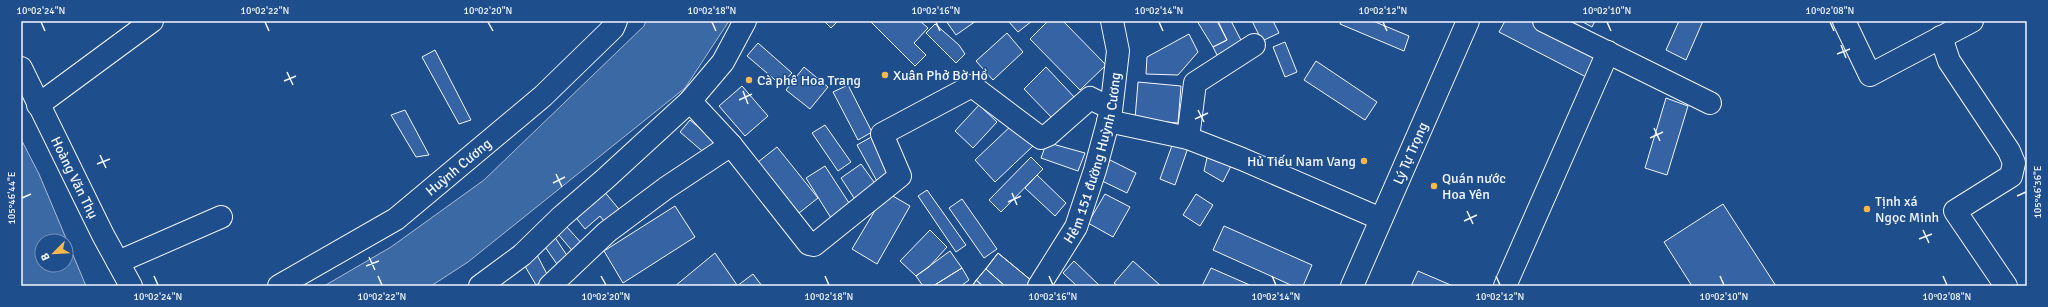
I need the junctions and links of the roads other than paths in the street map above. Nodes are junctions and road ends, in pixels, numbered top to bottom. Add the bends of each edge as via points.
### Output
1 (152, 21) edge
2 (745, 21) edge
3 (1112, 21) edge
4 (1468, 21) edge
5 (1544, 21) edge
6 (1844, 21) edge
7 (1972, 21) edge
8 (612, 23) edge
9 (1941, 37) junction
10 (1254, 45) dead end
11 (1608, 52) junction
12 (21, 68) edge
13 (690, 102) junction
14 (1710, 102) dead end
15 (38, 105) junction
16 (1109, 115) junction
17 (1188, 138) junction
18 (731, 146) junction
19 (221, 217) dead end
20 (1381, 219) junction
21 (118, 262) junction
22 (561, 283) edge
23 (131, 286) edge
24 (279, 286) edge
25 (480, 286) edge
26 (1039, 286) edge
27 (1352, 286) edge
28 (1504, 286) edge
29 (2006, 286) edge

1 - 15 street
2 - 13 street via 723,62
3 - 16 street, Hẻm 151 đường Huỳnh Cương via 1118,51
4 - 20 street, Lý Tự Trọng
5 - 11 street
6 - 9 street via 1870,75
7 - 9 street
8 - 24 street, Huỳnh Cương via 543,96 396,219
9 - 29 street via 1949,61 2009,151 2014,163 2011,176 1955,212
10 - 17 street via 1195,83
11 - 14 street
11 - 28 street
12 - 15 street, Hoàng Văn Thụ
13 - 18 street
13 - 25 street via 522,255
15 - 21 street, Hoàng Văn Thụ
16 - 17 street
16 - 18 street via 1090,98 1048,135 1041,138 972,86 882,134 900,176 814,245 809,244
16 - 26 street, Hẻm 151 đường Huỳnh Cương via 1095,170 1076,227
17 - 20 street
18 - 22 street via 666,188 607,232
19 - 21 street
20 - 27 street, Lý Tự Trọng
21 - 23 street, Hoàng Văn Thụ

